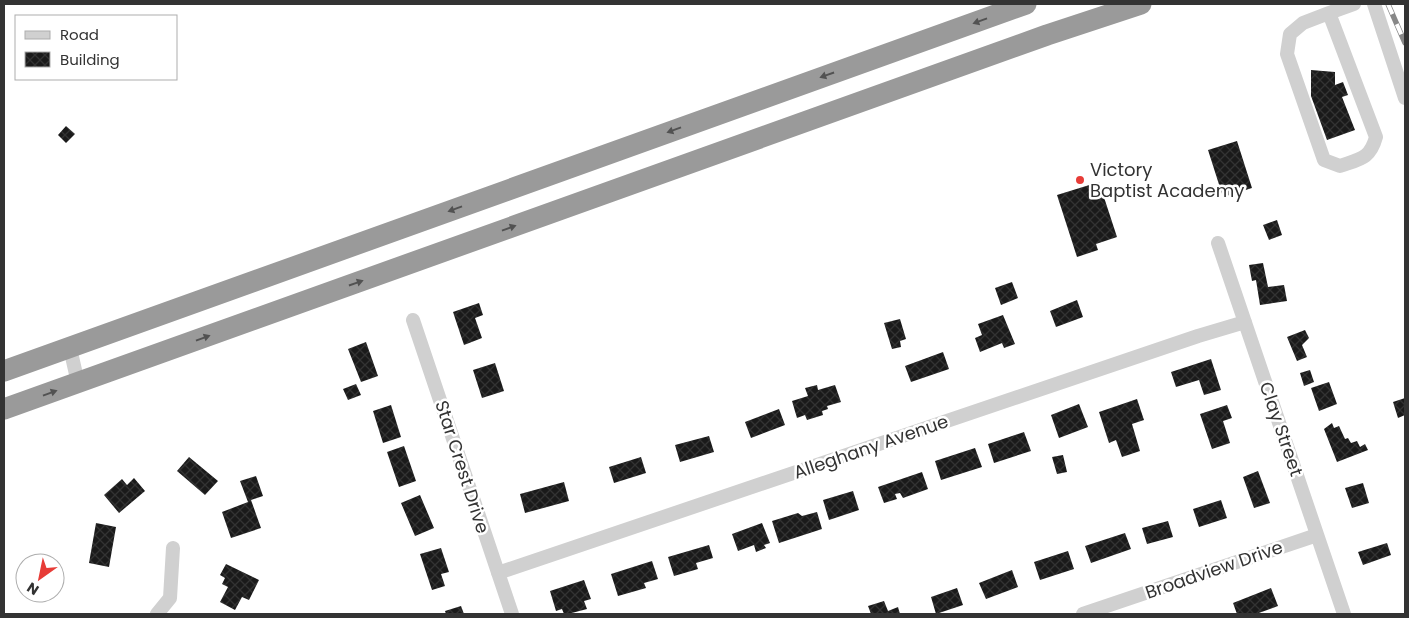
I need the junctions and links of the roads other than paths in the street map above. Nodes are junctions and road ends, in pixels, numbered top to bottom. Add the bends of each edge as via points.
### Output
1 (1026, 4) edge
2 (1141, 4) edge
3 (1354, 4) edge
4 (1374, 4) edge
5 (1329, 13) junction
6 (1405, 98) edge
7 (1218, 243) dead end
8 (413, 320) dead end
9 (1245, 322) junction
10 (70, 348) junction
11 (4, 371) edge
12 (78, 383) junction
13 (4, 409) edge
14 (1316, 535) junction
15 (173, 548) dead end
16 (498, 573) junction
17 (158, 614) edge
18 (512, 614) edge
19 (1083, 614) edge
20 (1344, 614) edge

1 -> 10 highway
12 -> 2 highway
3 - 5 street
4 - 6 street
5 - 5 street via 1376,137 1366,157 1340,166 1324,160 1287,54 1290,34 1303,23
7 - 9 street, Clay Street
8 - 16 street, Star Crest Drive
9 - 14 street, Clay Street
9 - 16 street, Alleghany Avenue
10 - 11 highway
10 - 12 street
13 -> 12 highway
14 - 19 street, Broadview Drive
14 - 20 street, Clay Street
15 - 17 street via 170,598
16 - 18 street, Star Crest Drive

